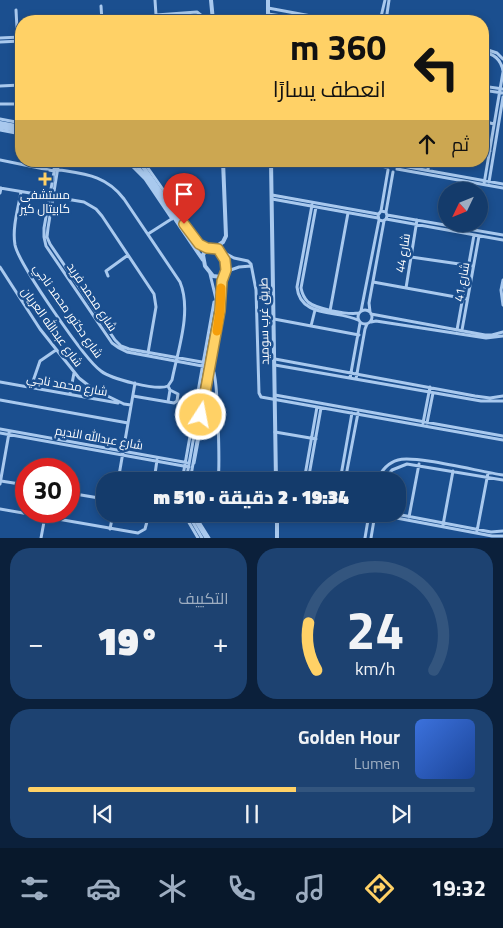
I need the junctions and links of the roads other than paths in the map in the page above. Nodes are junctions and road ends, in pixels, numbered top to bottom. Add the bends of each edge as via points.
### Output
1 (154, 0) edge
2 (211, 0) edge
3 (268, 0) edge
4 (385, 0) edge
5 (389, 0) edge
6 (101, 6) dead end
7 (268, 8) junction
8 (16, 10) dead end
9 (268, 14) joint
10 (17, 15) edge
11 (102, 15) edge
12 (156, 15) joint
13 (201, 15) edge
14 (212, 15) edge
15 (276, 15) edge
16 (295, 15) edge
17 (381, 15) edge
18 (387, 15) edge
19 (15, 39) edge
20 (0, 40) edge
21 (489, 50) edge
22 (489, 54) edge
23 (503, 59) edge
24 (503, 72) edge
25 (0, 86) edge
26 (15, 86) edge
27 (489, 88) edge
28 (489, 91) edge
29 (502, 92) edge
30 (0, 104) edge
31 (15, 104) edge
32 (0, 119) edge
33 (15, 122) edge
34 (489, 123) edge
35 (494, 124) junction
36 (0, 127) edge
37 (15, 129) edge
38 (490, 151) joint
39 (489, 159) edge
40 (0, 160) edge
41 (15, 163) edge
42 (489, 166) edge
43 (38, 167) edge
44 (56, 167) edge
45 (133, 167) edge
46 (137, 167) edge
47 (143, 167) edge
48 (147, 167) edge
49 (223, 167) edge
50 (271, 167) edge
51 (379, 167) edge
52 (396, 167) edge
53 (407, 167) edge
54 (409, 167) edge
55 (428, 167) edge
56 (488, 167) edge
57 (489, 167) edge
58 (387, 169) junction
59 (55, 170) junction
60 (428, 170) junction
61 (393, 172) junction
62 (147, 180) junction
63 (481, 182) edge
64 (482, 182) edge
65 (486, 182) edge
66 (486, 182) edge
67 (488, 183) edge
68 (488, 184) edge
69 (503, 184) edge
70 (0, 188) edge
71 (503, 188) edge
72 (21, 192) junction
73 (0, 193) edge
74 (51, 197) junction
75 (272, 197) junction
76 (168, 199) junction
77 (314, 205) junction
78 (348, 213) junction
79 (382, 215) junction
80 (175, 216) junction
81 (385, 220) junction
82 (417, 220) junction
83 (416, 226) junction
84 (148, 234) junction
85 (477, 234) junction
86 (503, 235) edge
87 (503, 240) edge
88 (306, 246) junction
89 (207, 248) junction
90 (216, 248) junction
91 (128, 255) junction
92 (411, 257) junction
93 (203, 260) junction
94 (251, 266) junction
95 (468, 266) junction
96 (473, 266) junction
97 (0, 267) edge
98 (210, 273) junction
99 (224, 273) junction
100 (108, 276) dead end
101 (503, 280) edge
102 (374, 282) junction
103 (406, 288) junction
104 (462, 298) junction
105 (467, 298) junction
106 (218, 299) junction
107 (503, 305) edge
108 (315, 310) junction
109 (330, 311) junction
110 (360, 312) junction
111 (371, 313) junction
112 (274, 319) junction
113 (359, 322) junction
114 (369, 323) junction
115 (311, 326) junction
116 (459, 331) junction
117 (503, 332) edge
118 (359, 335) junction
119 (503, 336) edge
120 (56, 350) junction
121 (148, 354) junction
122 (176, 359) junction
123 (275, 359) junction
124 (275, 365) junction
125 (209, 366) junction
126 (74, 372) junction
127 (352, 372) junction
128 (357, 373) junction
129 (350, 378) junction
130 (356, 379) junction
131 (0, 382) edge
132 (135, 383) junction
133 (31, 387) junction
134 (169, 388) junction
135 (432, 388) junction
136 (431, 393) junction
137 (70, 394) junction
138 (133, 396) junction
139 (503, 396) edge
140 (275, 397) junction
141 (0, 400) edge
142 (503, 401) edge
143 (168, 402) junction
144 (124, 404) junction
145 (131, 405) junction
146 (319, 407) junction
147 (352, 412) junction
148 (358, 413) junction
149 (128, 423) junction
150 (425, 424) junction
151 (316, 426) junction
152 (0, 431) edge
153 (9, 432) junction
154 (275, 432) junction
155 (503, 436) edge
156 (312, 438) junction
157 (316, 439) junction
158 (503, 440) edge
159 (123, 453) junction
160 (158, 459) junction
161 (420, 460) junction
162 (309, 462) junction
163 (441, 464) junction
164 (190, 465) junction
165 (419, 465) junction
166 (440, 469) junction
167 (453, 471) junction
168 (120, 472) edge
169 (156, 472) edge
170 (189, 472) edge
171 (218, 472) edge
172 (276, 472) edge
173 (307, 472) edge
174 (342, 472) edge
175 (347, 472) edge
176 (382, 472) edge
177 (390, 472) edge
178 (488, 473) junction
179 (503, 475) edge
180 (487, 477) junction
181 (503, 480) edge
182 (0, 482) edge
183 (15, 484) edge
184 (80, 495) edge
185 (96, 498) edge
186 (0, 509) edge
187 (15, 512) edge
188 (406, 517) edge
189 (406, 518) edge
190 (409, 518) junction
191 (111, 522) edge
192 (147, 522) edge
193 (191, 522) edge
194 (198, 522) edge
195 (277, 522) edge
196 (368, 522) edge
197 (374, 522) edge
198 (44, 523) edge
199 (78, 523) edge
200 (443, 525) junction
201 (110, 529) junction
202 (477, 531) junction
203 (503, 531) edge
204 (503, 536) edge
205 (41, 538) edge
206 (200, 538) edge
207 (208, 538) edge
208 (277, 538) edge
209 (365, 538) edge
210 (371, 538) edge

1 - 12 street
2 - 14 street
3 - 7 street
4 - 17 street
5 - 18 street
6 - 11 street
7 - 9 street
7 - 16 street
8 - 10 street
9 - 15 street
12 - 13 street via 197,12
19 - 20 street
21 - 23 street
22 - 24 street via 499,60
24 - 29 street
25 - 26 street
27 - 29 street
28 - 29 street
29 - 35 street
29 - 42 street
30 - 31 street
32 - 33 street
34 - 35 street
35 - 38 street
36 - 37 street
38 - 39 street
40 - 41 street
43 - 59 street
44 - 59 street, شارع محمد فريد
45 - 62 street
46 - 62 street
47 - 76 street
48 - 76 street
49 - 90 street via 226,236
50 - 75 street, طريق غرب سوميد
51 - 58 street
52 - 61 street
53 - 63 street
54 - 60 street
55 - 60 street
56 - 66 street
57 - 65 street
58 - 61 street
58 - 79 street
59 - 74 street, شارع محمد فريد
59 - 84 street via 107,182 122,196
60 - 64 street
61 - 79 street
62 - 80 street
67 - 69 street
68 - 71 street
70 - 72 street
70 - 73 street
72 - 74 street
72 - 132 street, شارع دكتور محمد ناجي via 14,231 20,258 92,362 110,376
74 - 91 street via 84,202 96,209
74 - 121 street, شارع محمد فريد via 44,228 48,245 115,340 124,347
75 - 77 street
75 - 112 street, طريق غرب سوميد
76 - 80 street
77 - 78 street
77 - 79 street
77 - 88 street
78 - 79 street
78 - 109 street
79 - 81 street
79 - 81 street
79 - 82 street
79 - 110 street
80 - 84 street
80 - 89 street
80 - 93 street
81 - 83 street
81 - 102 street
82 - 83 street, شارع 44
82 - 85 street
83 - 85 street
83 - 92 street, شارع 44
84 - 122 street via 184,293 185,316
85 - 86 street
85 - 87 street
85 - 95 street, شارع 41
85 - 96 street, شارع 41
88 - 108 street via 297,287 304,304
88 - 109 street via 302,293 311,304
89 - 90 street
89 - 93 street
90 - 94 street via 234,258 249,261
90 - 99 street via 225,260
91 - 100 street via 106,271
91 - 121 street via 156,298
92 - 95 street
92 - 103 street, شارع 44
93 - 98 street
94 - 99 street
94 - 140 street via 256,290 259,393 263,397
95 - 96 street
95 - 104 street, شارع 41
96 - 105 street, شارع 41
97 - 120 street, شارع عبدالله العريان
98 - 99 street via 217,278
98 - 106 street
99 - 106 street
101 - 107 street
102 - 103 street
102 - 111 street via 369,303
103 - 104 street
104 - 105 street
104 - 116 street, شارع 41
105 - 116 street, شارع 41
106 - 125 street
106 - 125 street via 220,311
108 - 109 street
108 - 115 street
109 - 110 street
109 - 113 street
110 - 111 street via 366,310
110 - 113 street
111 - 114 street
111 - 116 street
112 - 115 street
112 - 123 street, طريق غرب سوميد
113 - 114 street
113 - 118 street
114 - 116 street via 376,321
114 - 128 street
115 - 118 street
116 - 117 street via 489,335
116 - 119 street via 491,338
118 - 127 street
120 - 126 street, شارع عبدالله العريان
120 - 133 street via 40,361
121 - 122 street, شارع محمد فريد
122 - 125 street, شارع محمد فريد
122 - 134 street
123 - 124 street, طريق غرب سوميد
123 - 127 street
124 - 129 street
124 - 140 street, طريق غرب سوميد
125 - 164 street
125 - 164 street
125 - 171 street via 215,373
126 - 137 street
126 - 144 street, شارع عبدالله العريان via 86,384
127 - 128 street
127 - 129 street
128 - 130 street
128 - 135 street
129 - 130 street
130 - 136 street
131 - 133 street, شارع محمد ناجي
132 - 134 street, شارع دكتور محمد ناجي
132 - 138 street
133 - 137 street, شارع محمد ناجي
134 - 143 street
134 - 143 street via 177,393 177,401
135 - 136 street
135 - 139 street via 482,397
136 - 142 street via 487,402
136 - 150 street
137 - 144 street, شارع محمد ناجي
138 - 143 street
138 - 145 street
140 - 146 street
140 - 147 street
140 - 154 street, طريق غرب سوميد
141 - 149 street
144 - 145 street, شارع محمد ناجي
145 - 149 street
146 - 147 street
146 - 151 street
147 - 148 street
147 - 174 street
148 - 150 street
148 - 175 street
149 - 159 street
150 - 155 street
150 - 158 street
151 - 156 street
151 - 157 street
152 - 153 street, شارع عبدالله النديم
153 - 159 street, شارع عبدالله النديم
153 - 182 street
154 - 156 street
154 - 172 street, طريق غرب سوميد
156 - 157 street
156 - 162 street
157 - 162 street
159 - 160 street, شارع عبدالله النديم
159 - 168 street
160 - 164 street, شارع عبدالله النديم
160 - 169 street
161 - 163 street
161 - 165 street
161 - 176 street via 398,460
162 - 173 street
163 - 166 street
163 - 178 street
164 - 170 street
165 - 166 street
165 - 177 street via 402,465
165 - 190 street
166 - 167 street
167 - 180 street
167 - 200 street
178 - 179 street
178 - 180 street
180 - 181 street
180 - 202 street
182 - 183 street
184 - 185 street
186 - 187 street
188 - 190 street
189 - 190 street
190 - 200 street
191 - 201 street
192 - 201 street via 141,533
193 - 206 street
194 - 207 street
195 - 208 street
196 - 209 street
197 - 210 street
198 - 205 street
199 - 201 street
200 - 202 street
202 - 203 street
202 - 204 street

